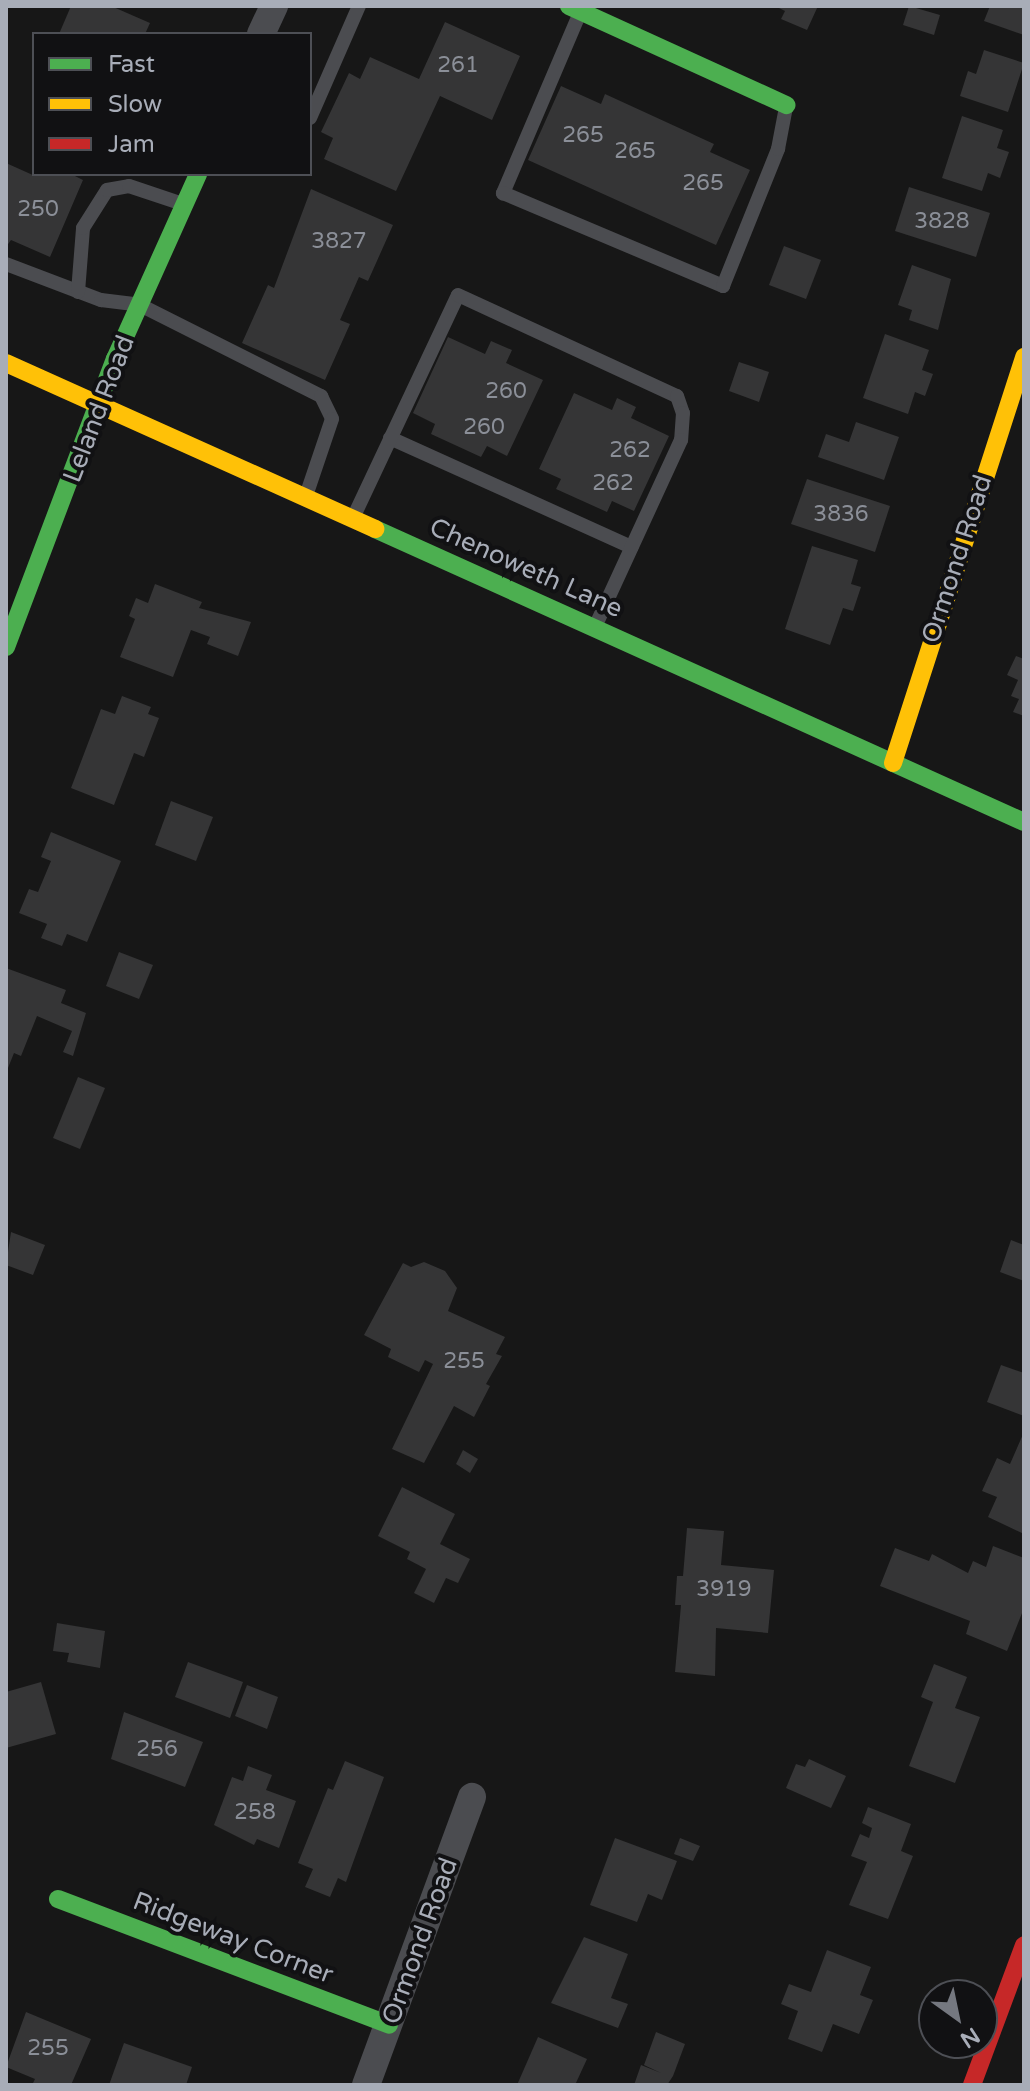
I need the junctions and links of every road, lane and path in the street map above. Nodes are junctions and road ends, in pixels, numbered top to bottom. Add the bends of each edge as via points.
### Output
1 (274, 6) edge
2 (359, 6) edge
3 (575, 9) edge
4 (262, 32) edge
5 (786, 105) joint
6 (312, 113) edge
7 (197, 176) edge
8 (185, 205) junction
9 (6, 264) edge
10 (78, 292) junction
11 (140, 305) junction
12 (1024, 357) edge
13 (6, 363) edge
14 (100, 405) junction
15 (390, 438) junction
16 (306, 496) junction
17 (352, 519) junction
18 (631, 547) junction
19 (595, 628) junction
20 (6, 647) edge
21 (893, 763) junction
22 (1024, 822) edge
23 (472, 1797) dead end
24 (58, 1899) dead end
25 (1024, 1945) edge
26 (389, 2025) junction
27 (366, 2085) edge
28 (972, 2085) edge

1 - 4 street
2 - 6 lane
3 - 5 street
3 - 5 lane via 503,193 723,286 778,149
7 - 8 street, Leland Road
8 - 10 lane via 129,186 107,190 83,228
8 - 11 street, Leland Road
9 - 10 lane
10 - 11 lane
11 - 14 street, Leland Road
11 - 16 lane via 321,396 332,419
12 - 21 street, Ormond Road
13 - 14 street, Chenoweth Lane
14 - 16 street, Chenoweth Lane
14 - 20 street, Leland Road
15 - 17 lane
15 - 18 lane
15 - 18 lane via 458,295 677,396 683,413 681,440
16 - 17 street, Chenoweth Lane
17 - 19 street, Chenoweth Lane
18 - 19 lane
19 - 21 street, Chenoweth Lane
21 - 22 street, Chenoweth Lane
23 - 26 street, Ormond Road
24 - 26 street, Ridgeway Corner
25 - 28 street
26 - 27 street, Ormond Road

